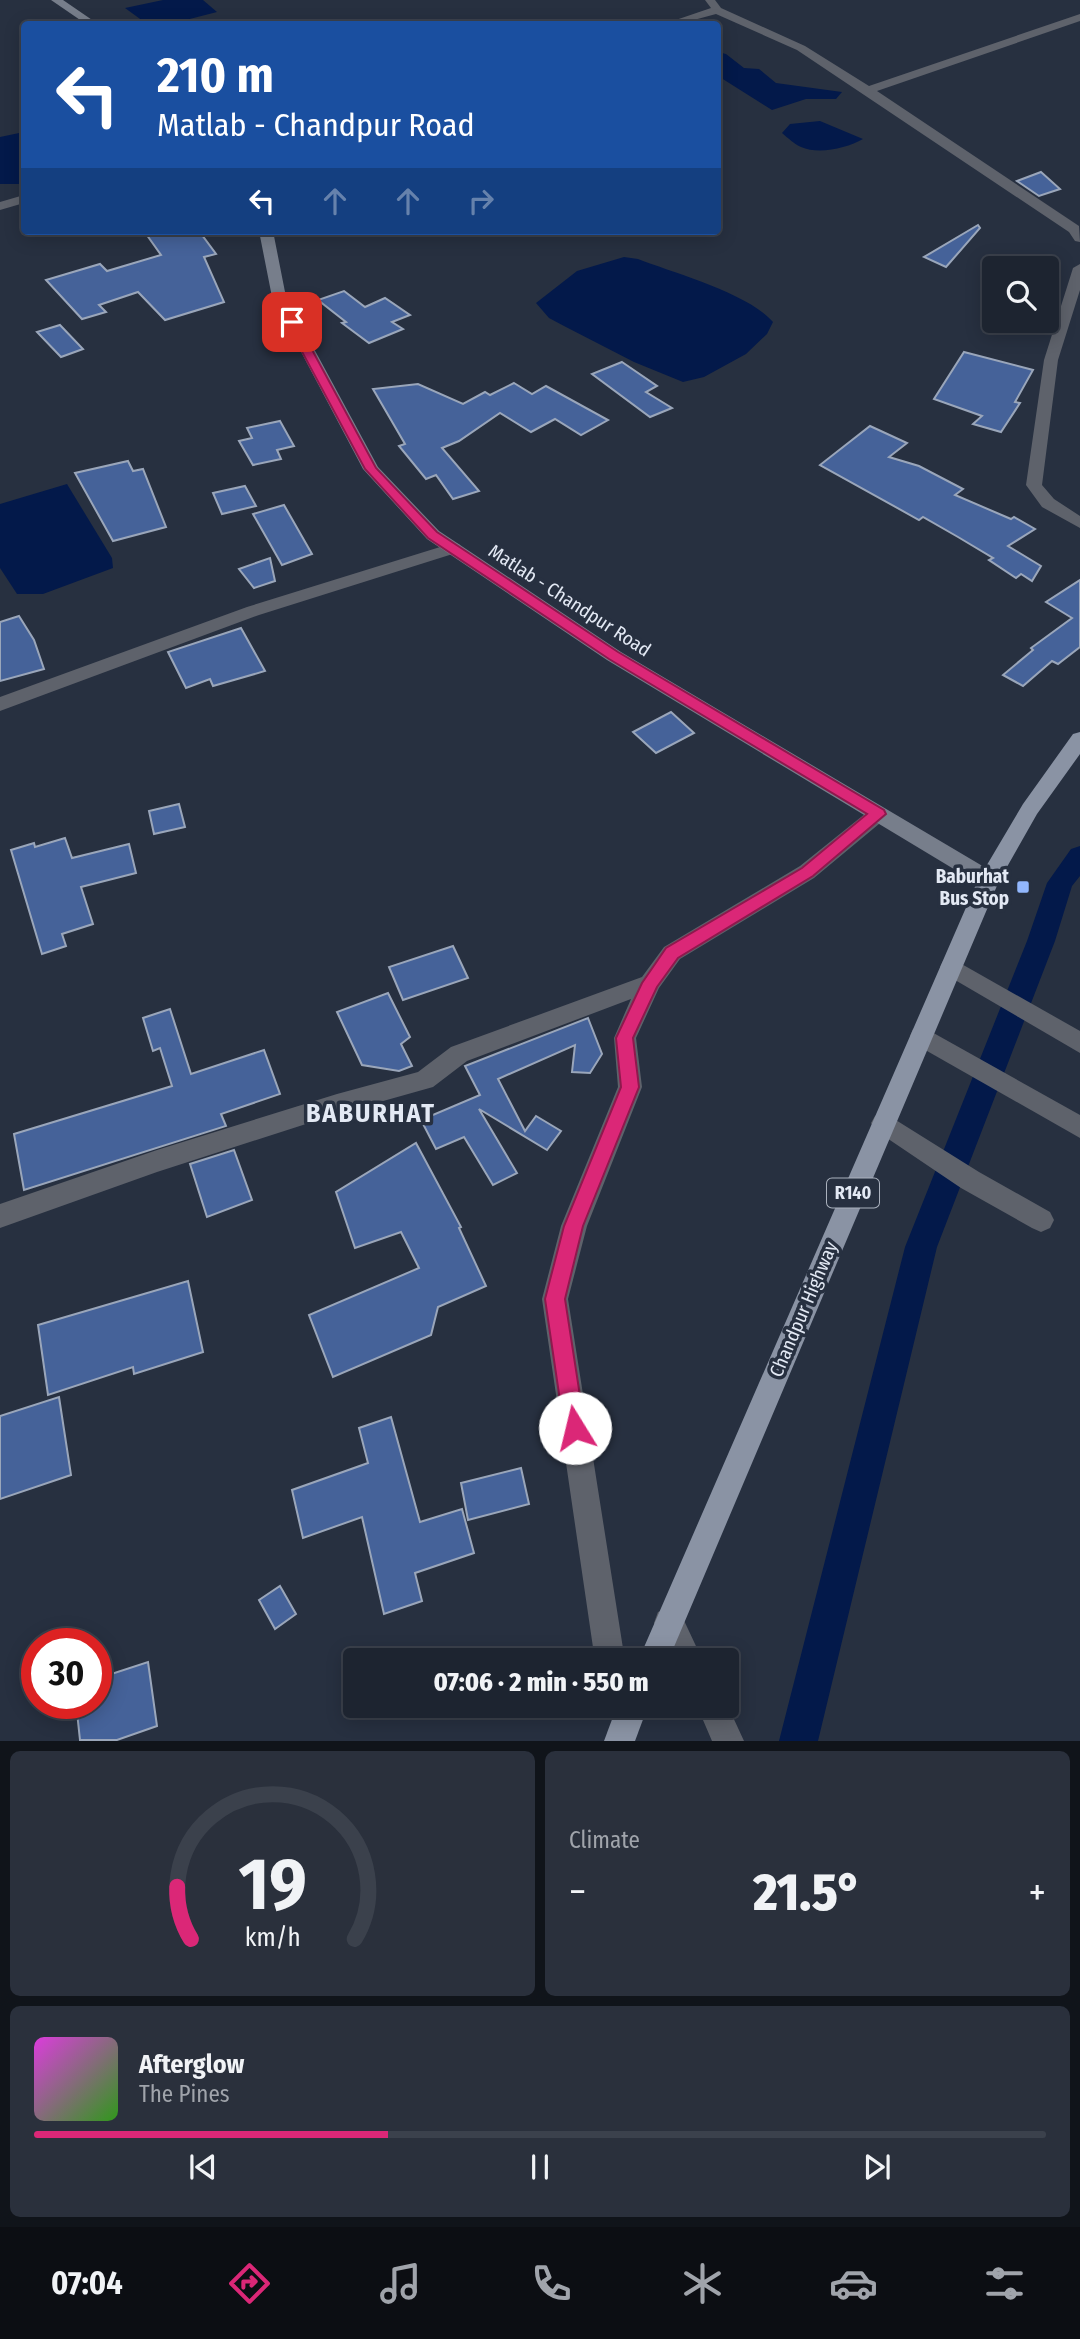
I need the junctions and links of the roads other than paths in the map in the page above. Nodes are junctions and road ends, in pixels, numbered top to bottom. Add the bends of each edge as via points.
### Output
1 (56, 0) edge
2 (713, 5) edge
3 (1080, 17) edge
4 (88, 21) edge
5 (676, 21) edge
6 (868, 90) junction
7 (21, 200) edge
8 (0, 206) edge
9 (267, 235) edge
10 (1080, 239) edge
11 (1080, 268) edge
12 (1080, 523) edge
13 (453, 548) junction
14 (0, 704) edge
15 (1080, 739) edge
16 (878, 814) junction
17 (989, 880) junction
18 (951, 967) junction
19 (650, 983) junction
20 (921, 1036) junction
21 (1080, 1043) edge
22 (883, 1123) junction
23 (1080, 1127) edge
24 (0, 1216) edge
25 (1041, 1220) dead end
26 (668, 1623) junction
27 (608, 1648) edge
28 (658, 1648) edge
29 (681, 1648) edge
30 (628, 1718) edge
31 (718, 1718) edge
32 (619, 1741) edge
33 (729, 1741) edge

1 - 4 main road
2 - 5 street
2 - 6 street via 801,48
3 - 6 street
6 - 10 street via 1074,229
7 - 8 street
9 - 13 main road, Matlab - Chandpur Road via 279,298 371,469 433,535
11 - 12 street via 1051,360 1034,485 1048,503
13 - 14 street via 253,611
13 - 16 main road, Matlab - Chandpur Road via 614,656
15 - 17 main road, Chandpur Highway / R140 via 1030,809
16 - 17 main road, Matlab - Chandpur Road
16 - 19 street via 807,872 672,953
17 - 18 main road, Chandpur Highway / R140
18 - 20 main road, Chandpur Highway / R140
18 - 21 street
19 - 24 street via 460,1054 425,1080 157,1161
19 - 27 street via 625,1038 630,1087 574,1226 555,1299
20 - 22 main road, Chandpur Highway / R140
20 - 23 street
22 - 25 street
22 - 26 main road, Chandpur Highway / R140
26 - 28 main road, Chandpur Highway / R140
26 - 29 street
30 - 32 main road
31 - 33 street

